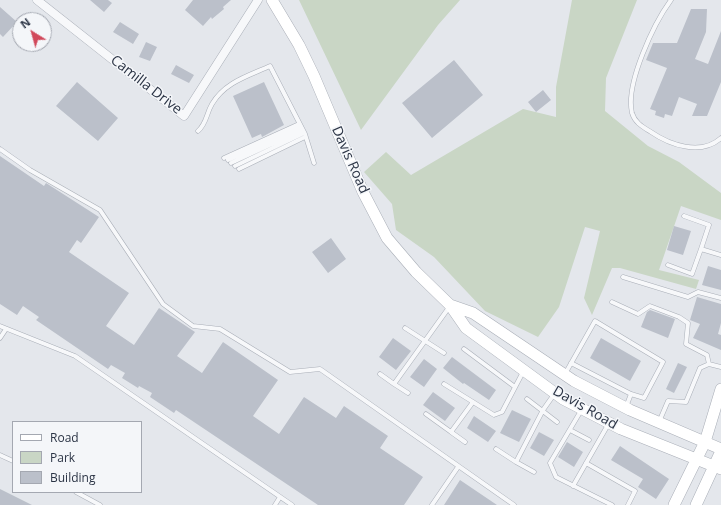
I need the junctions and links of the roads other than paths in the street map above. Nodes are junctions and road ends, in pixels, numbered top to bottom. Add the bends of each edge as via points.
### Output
1 (37, 0) edge
2 (258, 0) edge
3 (272, 0) edge
4 (671, 0) edge
5 (302, 130) junction
6 (198, 131) dead end
7 (721, 138) edge
8 (0, 150) edge
9 (231, 163) junction
10 (314, 163) dead end
11 (684, 216) dead end
12 (700, 249) junction
13 (721, 255) edge
14 (668, 265) dead end
15 (623, 277) dead end
16 (721, 298) edge
17 (612, 302) dead end
18 (450, 305) junction
19 (0, 326) edge
20 (405, 328) dead end
21 (6, 329) junction
22 (0, 338) edge
23 (425, 341) junction
24 (464, 349) dead end
25 (444, 353) dead end
26 (571, 363) junction
27 (709, 364) junction
28 (721, 367) edge
29 (524, 370) junction
30 (380, 374) dead end
31 (564, 375) junction
32 (394, 384) junction
33 (444, 384) dead end
34 (515, 387) junction
35 (721, 389) edge
36 (408, 393) dead end
37 (555, 393) junction
38 (631, 394) junction
39 (527, 399) dead end
40 (473, 402) junction
41 (625, 408) junction
42 (582, 409) junction
43 (543, 410) junction
44 (426, 414) dead end
45 (557, 422) dead end
46 (659, 422) junction
47 (610, 423) junction
48 (570, 430) junction
49 (451, 432) junction
50 (589, 440) dead end
51 (465, 442) dead end
52 (705, 442) junction
53 (496, 449) dead end
54 (721, 450) edge
55 (0, 455) edge
56 (696, 460) junction
57 (12, 461) edge
58 (516, 462) junction
59 (586, 463) junction
60 (458, 467) junction
61 (718, 468) edge
62 (534, 472) dead end
63 (573, 486) junction
64 (78, 493) edge
65 (280, 497) junction
66 (93, 503) edge
67 (100, 505) edge
68 (275, 505) edge
69 (292, 505) edge
70 (432, 505) edge
71 (514, 505) edge
72 (612, 505) edge
73 (628, 505) edge
74 (674, 505) edge
75 (696, 505) edge

1 - 2 street, Camilla Drive via 184,116
3 - 18 main road, Davis Road via 314,76 360,185 387,238 416,272
4 - 7 lane via 661,13 641,59 633,91 632,112 640,125 663,140 679,145 692,148 706,146 716,143
5 - 6 lane via 270,66 227,86 212,104 206,124
5 - 9 lane
5 - 9 lane
5 - 9 lane
5 - 10 lane
8 - 60 lane via 100,210 163,304 193,326 220,329 290,372 320,369
11 - 12 lane via 709,225
12 - 13 lane
12 - 14 lane via 692,274
15 - 16 lane via 688,297 698,292
17 - 27 lane via 638,314 650,306 679,317 688,323 686,344 707,355
18 - 23 lane
18 - 29 main road, Davis Road via 466,328
18 - 31 main road, Davis Road via 473,313
19 - 21 lane
20 - 23 lane
21 - 22 lane
21 - 65 lane via 75,356
23 - 25 lane
23 - 32 lane
24 - 34 lane
26 - 31 lane
26 - 38 lane
26 - 38 lane via 595,321 662,362 644,398
27 - 28 lane
27 - 46 lane via 700,368 686,402 668,401
29 - 34 lane
29 - 37 main road, Davis Road
30 - 32 lane
31 - 41 main road, Davis Road
32 - 36 lane
33 - 40 lane
34 - 40 lane via 502,412 494,415
35 - 52 main road
37 - 42 main road, Davis Road
37 - 43 lane
38 - 41 lane
39 - 43 lane
40 - 49 lane
41 - 46 main road, Davis Road
42 - 47 main road, Davis Road
42 - 48 lane
43 - 45 lane
43 - 58 lane
44 - 49 lane
46 - 52 main road, Davis Road
47 - 56 main road, Davis Road
47 - 59 lane
48 - 50 lane
48 - 63 lane via 550,463 556,477
49 - 51 lane
52 - 54 main road, Davis Road
52 - 56 main road
53 - 58 lane
54 - 61 main road
55 - 57 lane
56 - 61 main road, Davis Road
56 - 74 main road
58 - 62 lane
59 - 63 lane
59 - 73 lane via 635,491
60 - 70 lane
60 - 71 lane
61 - 75 main road
63 - 72 lane
64 - 66 lane
65 - 68 lane
65 - 69 lane
66 - 67 lane

